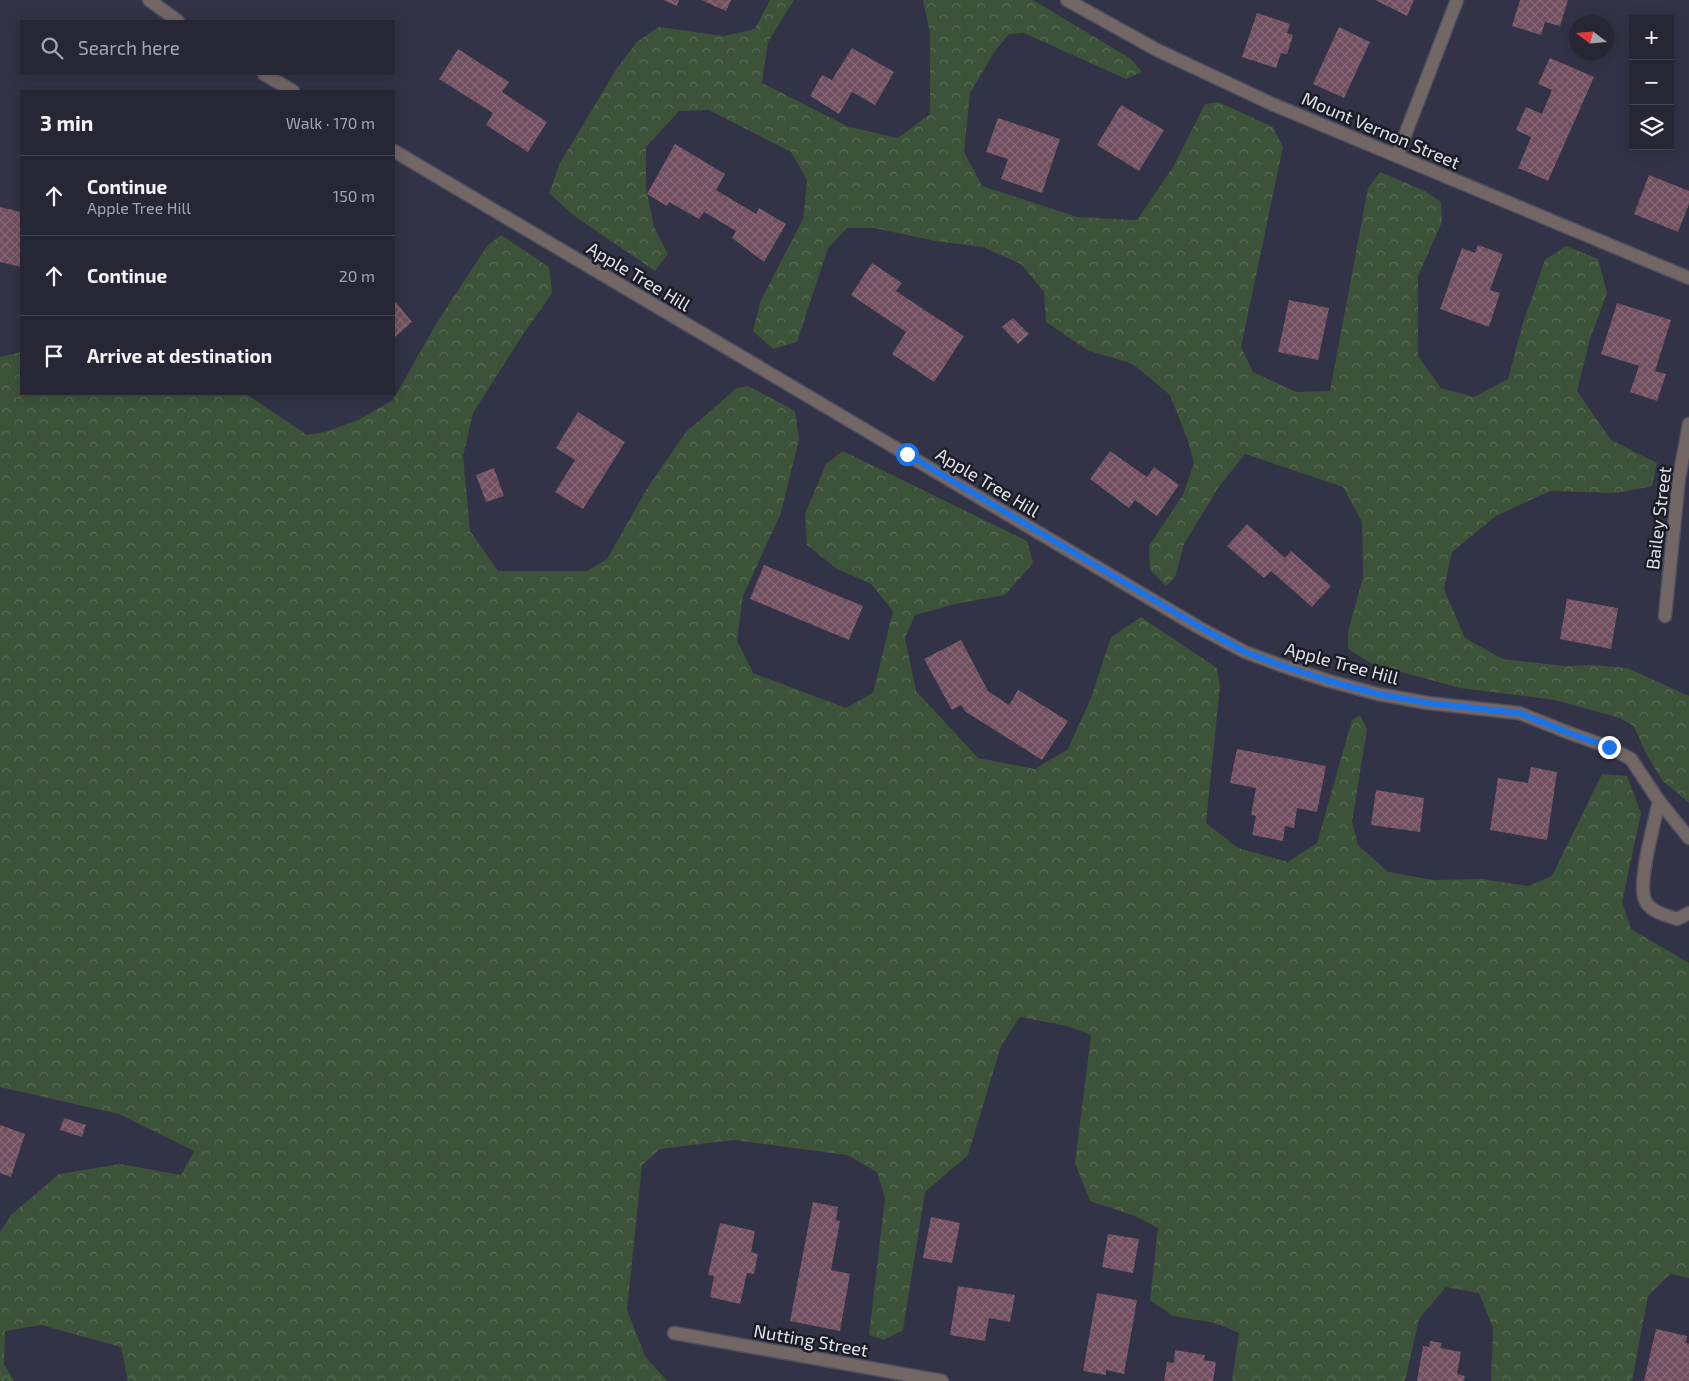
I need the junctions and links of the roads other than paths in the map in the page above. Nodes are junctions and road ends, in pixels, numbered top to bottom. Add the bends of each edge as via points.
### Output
1 (149, 0) edge
2 (1067, 0) edge
3 (1457, 0) edge
4 (177, 20) edge
5 (266, 75) edge
6 (291, 90) edge
7 (395, 152) edge
8 (1397, 156) junction
9 (1689, 278) edge
10 (1689, 424) edge
11 (1665, 616) dead end
12 (1659, 801) junction
13 (1689, 838) edge
14 (1689, 913) edge
15 (674, 1333) dead end
16 (942, 1381) edge

1 - 4 street
2 - 8 street, Mount Vernon Street via 1157,50 1272,104
3 - 8 street
5 - 6 street
7 - 12 street, Apple Tree Hill via 1189,622 1245,652 1378,694 1519,713 1609,747 1631,759
8 - 9 street, Mount Vernon Street
10 - 11 street, Bailey Street via 1679,478
12 - 13 street, Apple Tree Hill
12 - 14 street via 1647,855 1643,886 1645,900 1654,910 1677,919
15 - 16 street, Nutting Street

